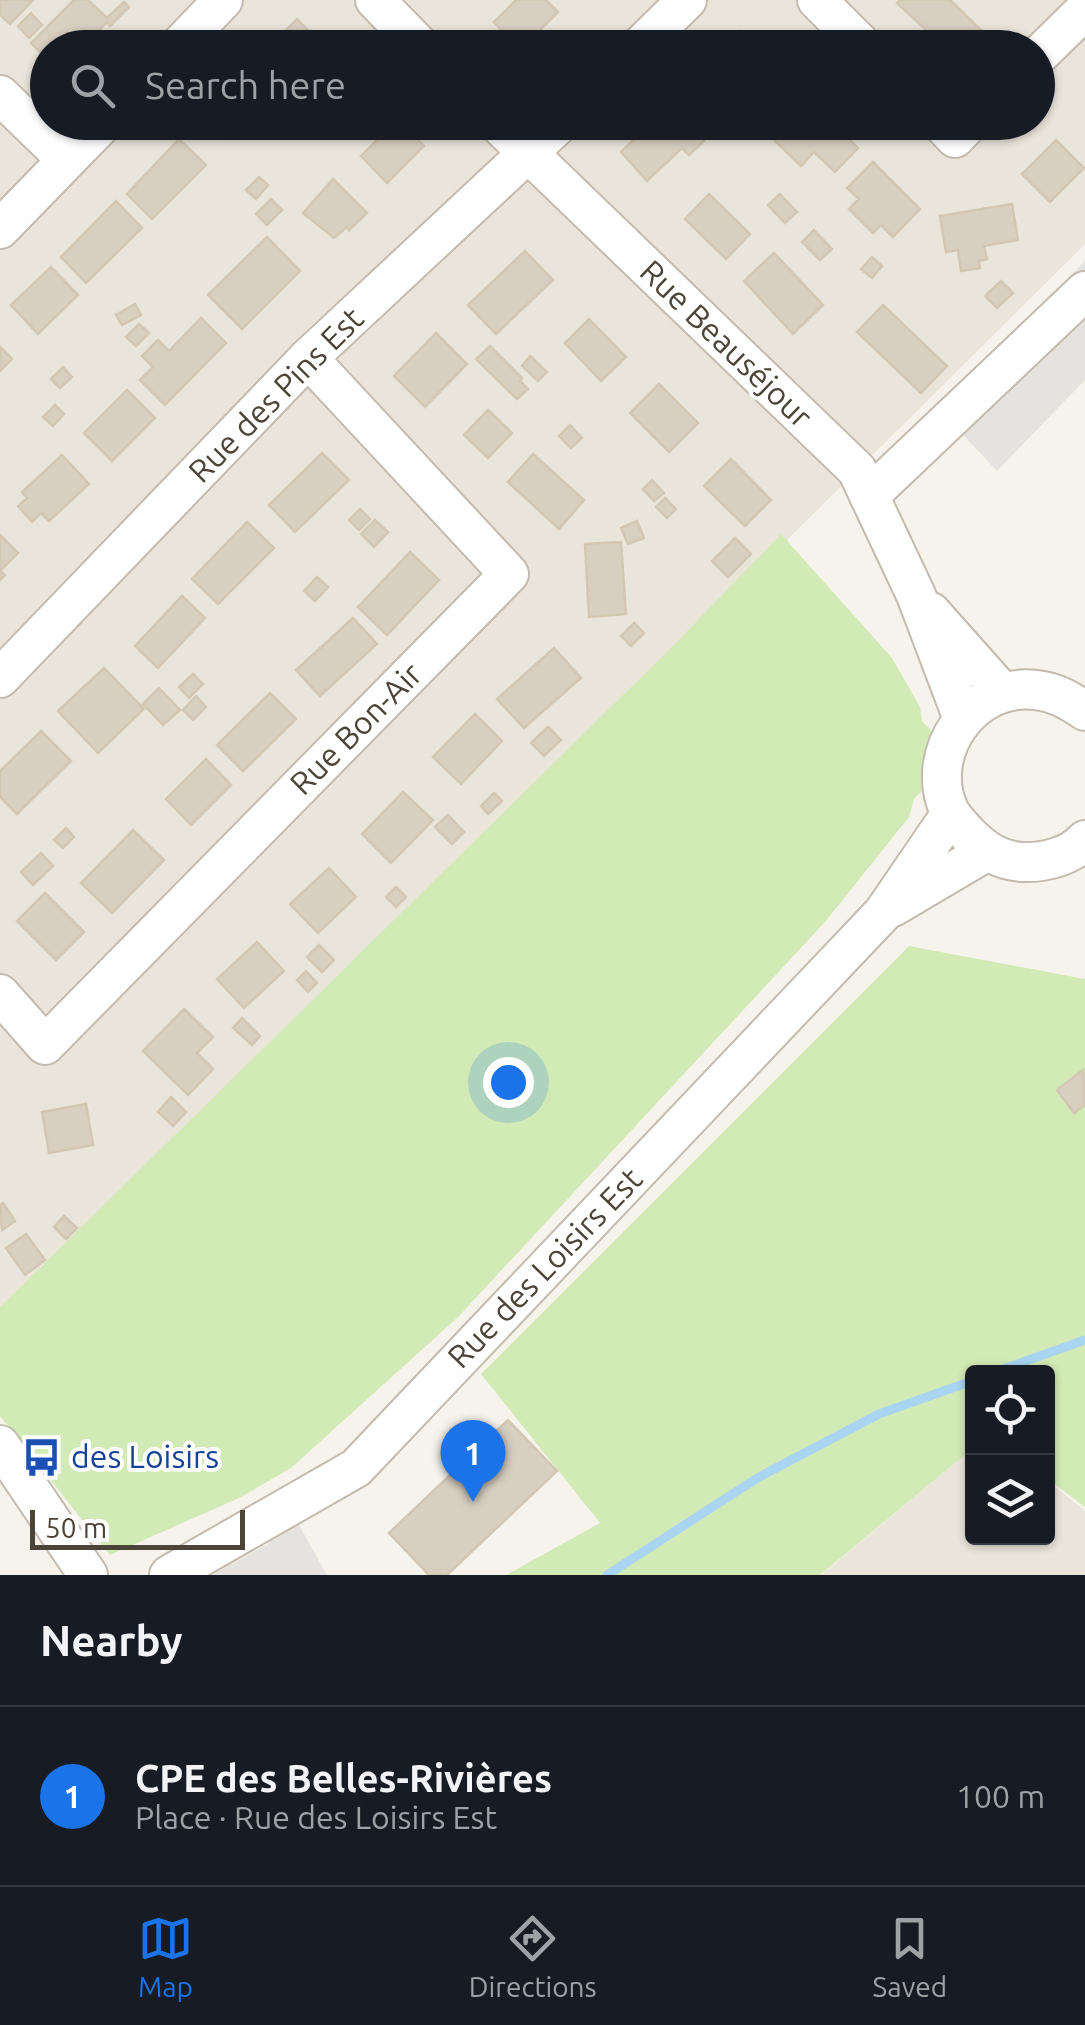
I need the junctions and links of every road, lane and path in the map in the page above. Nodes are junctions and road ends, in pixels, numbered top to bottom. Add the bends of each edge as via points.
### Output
1 (224, 0) edge
2 (375, 0) edge
3 (687, 0) edge
4 (817, 0) edge
5 (1085, 10) edge
6 (195, 30) edge
7 (404, 30) edge
8 (656, 30) edge
9 (847, 30) edge
10 (1055, 39) edge
11 (0, 95) edge
12 (30, 124) edge
13 (46, 140) edge
14 (86, 140) edge
15 (513, 140) edge
16 (543, 140) edge
17 (528, 155) junction
18 (67, 160) junction
19 (0, 229) edge
20 (1085, 291) edge
21 (308, 358) junction
22 (869, 496) junction
23 (916, 595) junction
24 (0, 678) edge
25 (1004, 692) junction
26 (1085, 711) edge
27 (962, 719) junction
28 (950, 815) junction
29 (1084, 844) edge
30 (986, 852) junction
31 (883, 913) junction
32 (0, 994) edge
33 (0, 1445) edge
34 (88, 1575) edge
35 (169, 1575) edge

1 - 6 street
2 - 7 street
3 - 8 street
4 - 9 street
5 - 10 street
11 - 12 street
13 - 18 street
14 - 18 street
15 - 17 street, Rue Beauséjour
16 - 17 street, Rue des Pins Est
17 - 21 street, Rue des Pins Est
17 - 22 street, Rue Beauséjour via 857,470
18 - 19 street
20 - 22 street
21 - 24 street, Rue des Pins Est
21 - 32 street, Rue Bon-Air via 509,574 45,1045
22 - 23 street, Rue Beauséjour
23 - 25 street, Rue Beauséjour
23 - 27 street, Rue Beauséjour
25 - 26 street via 1033,689
25 - 27 street
27 - 28 street via 944,755 942,786
28 - 30 street
28 - 31 street, Rue des Loisirs Est
29 - 30 street via 1034,863
30 - 31 street, Rue des Loisirs Est
31 - 35 street, Rue des Loisirs Est via 356,1468
33 - 34 street

